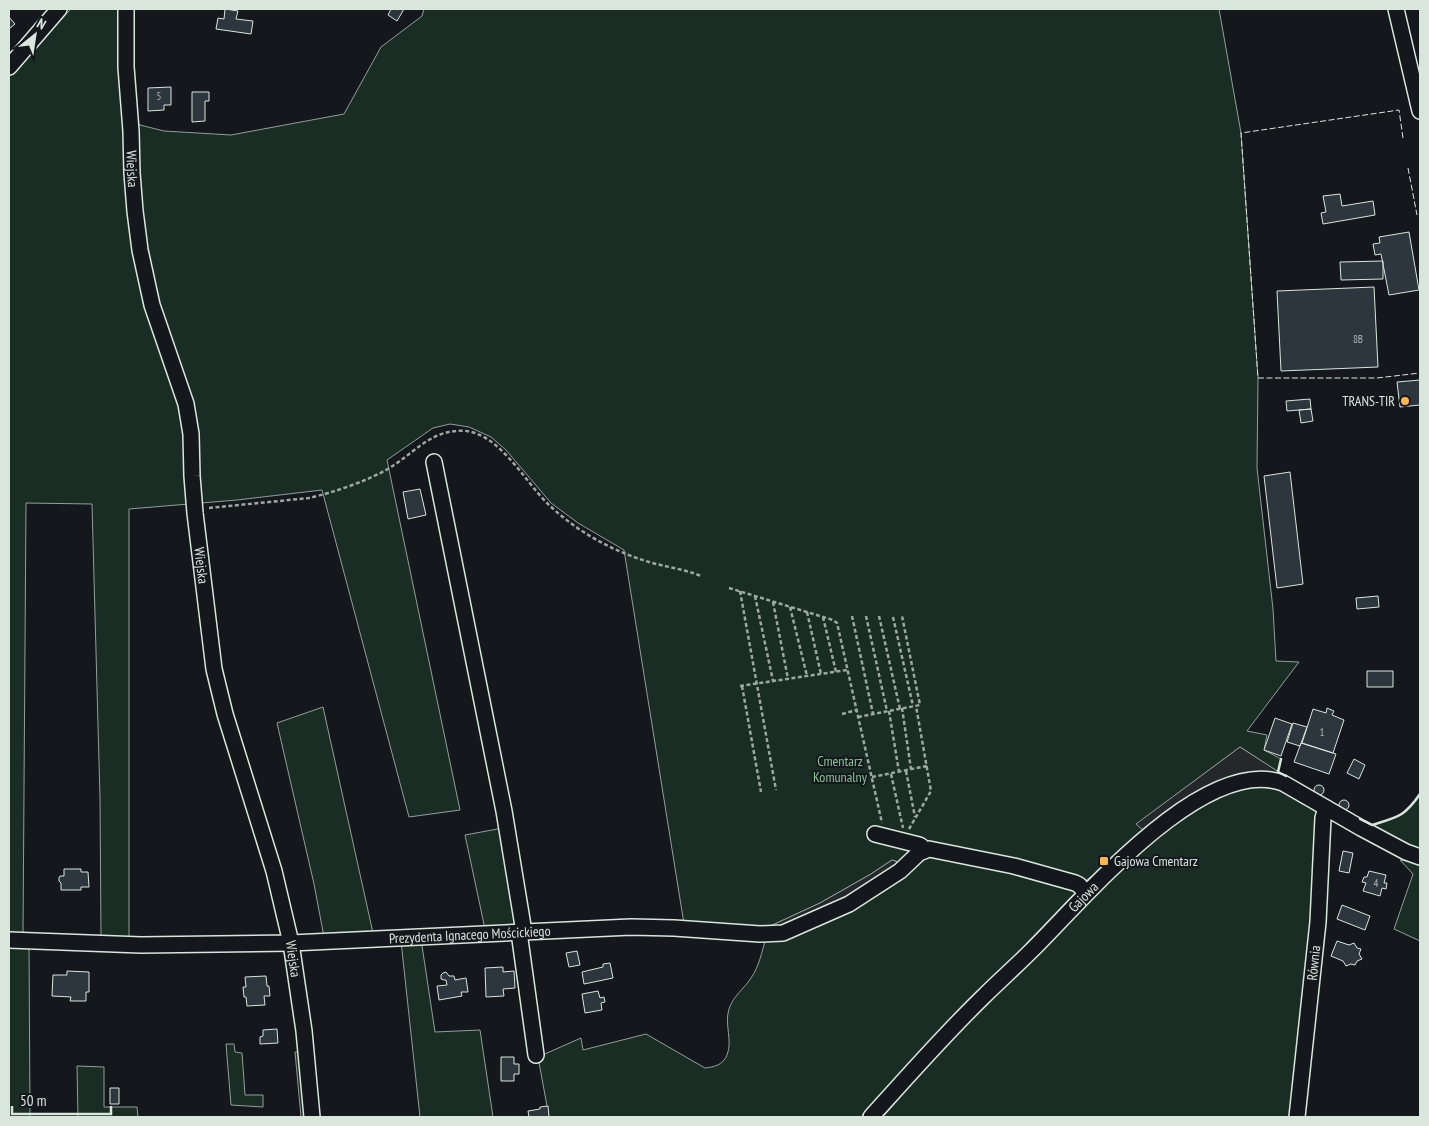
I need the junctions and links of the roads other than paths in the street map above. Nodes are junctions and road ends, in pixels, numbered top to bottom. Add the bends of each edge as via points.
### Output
1 (59, 9) edge
2 (126, 9) edge
3 (1396, 9) edge
4 (9, 67) edge
5 (1420, 111) edge
6 (434, 462) dead end
7 (1326, 808) junction
8 (880, 835) road end
9 (923, 850) junction
10 (1420, 857) edge
11 (1086, 893) junction
12 (522, 932) junction
13 (9, 940) edge
14 (291, 943) junction
15 (536, 1055) dead end
16 (312, 1117) edge
17 (871, 1117) edge
18 (1297, 1117) edge

1 - 4 street
2 - 14 street, Wiejska via 126,66 140,250 152,305 179,380 192,434 195,512 214,669 274,871
3 - 5 street
6 - 12 street via 502,802
7 - 10 street, Gajowa
7 - 11 street, Gajowa via 1277,780 1247,780 1230,785 1208,794 1174,816
7 - 18 street, Równia via 1318,922
8 - 9 street via 904,839
9 - 11 street via 1014,866 1079,885
9 - 12 street, Prezydenta Ignacego Mościckiego via 900,871 849,904 783,933 631,927
11 - 17 street, Gajowa
12 - 14 street, Prezydenta Ignacego Mościckiego
12 - 15 street
13 - 14 street, Prezydenta Ignacego Mościckiego via 133,945
14 - 16 street, Wiejska

